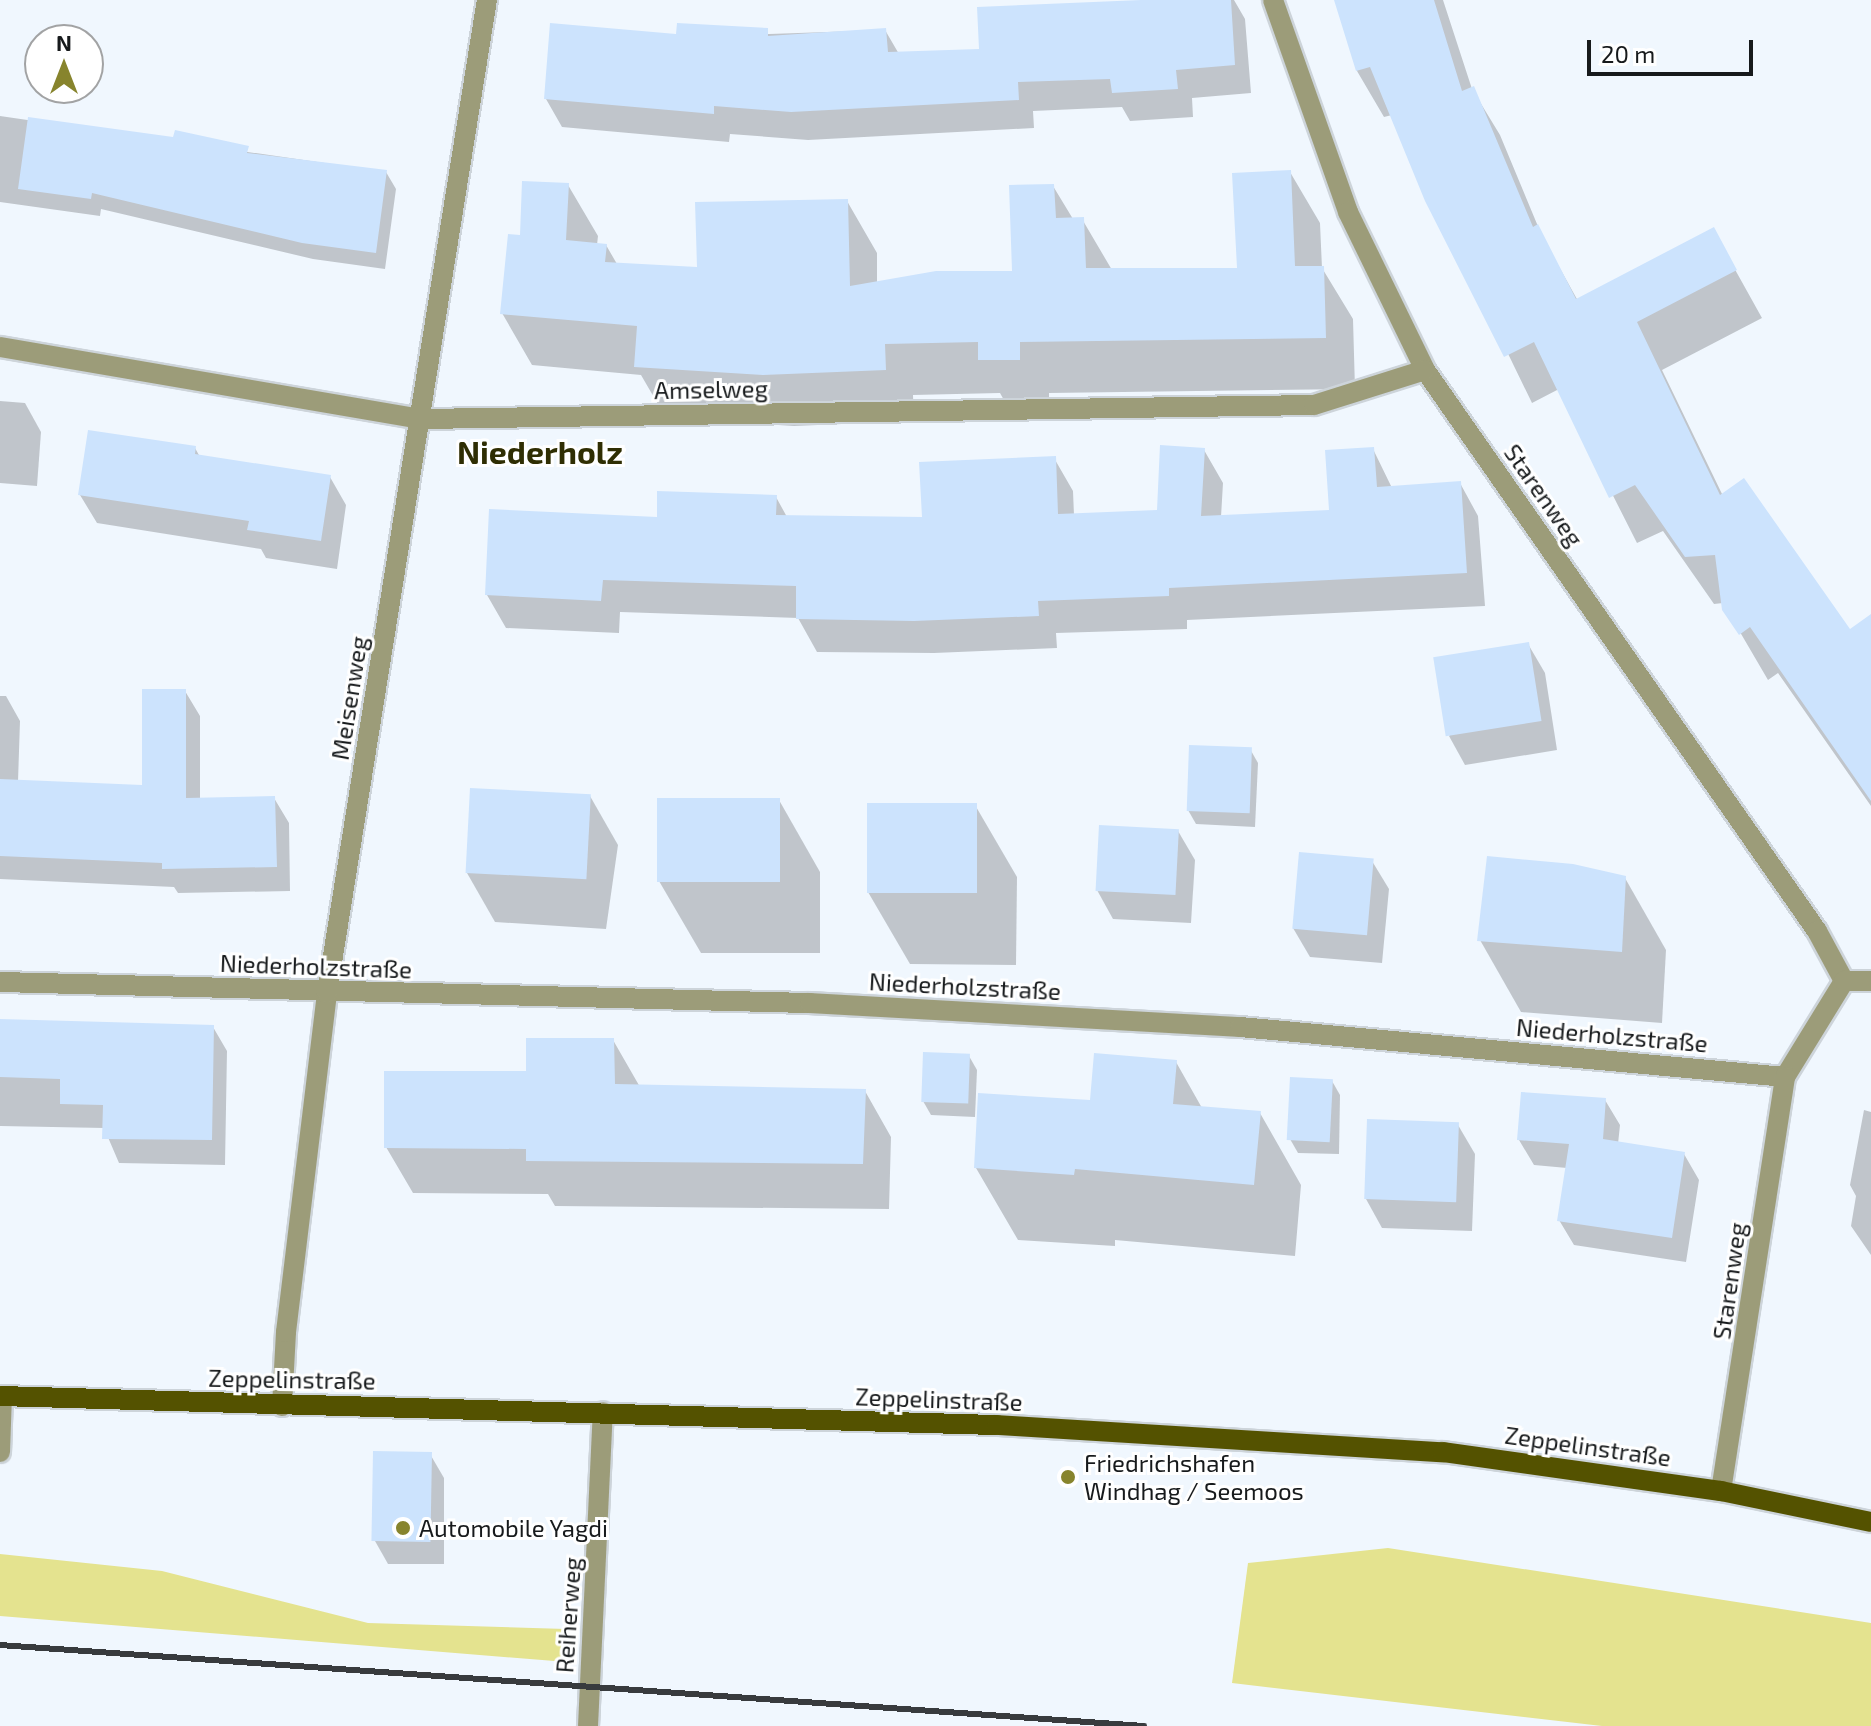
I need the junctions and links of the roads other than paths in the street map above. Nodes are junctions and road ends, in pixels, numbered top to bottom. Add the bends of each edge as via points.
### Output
1 (487, 0) edge
2 (1273, 0) edge
3 (0, 347) edge
4 (1425, 370) junction
5 (422, 419) junction
6 (1844, 981) junction
7 (1871, 981) edge
8 (0, 982) edge
9 (327, 993) junction
10 (1785, 1077) junction
11 (1, 1396) edge
12 (282, 1406) junction
13 (603, 1412) junction
14 (0, 1452) edge
15 (1721, 1491) junction
16 (1871, 1522) edge
17 (588, 1726) edge

1 - 5 street, Meisenweg
2 - 4 street, Starenweg via 1348,212
3 - 5 street, Amselweg
4 - 5 street, Amselweg via 1314,405
4 - 6 street, Starenweg via 1817,931
5 - 9 street, Meisenweg
6 - 7 street
6 - 10 street
8 - 9 street, Niederholzstraße
9 - 10 street, Niederholzstraße via 810,1003 1240,1027
9 - 12 street, Meisenweg via 286,1332
10 - 15 street, Starenweg
11 - 12 main road, Zeppelinstraße
11 - 14 street
12 - 13 main road, Zeppelinstraße
13 - 15 main road, Zeppelinstraße via 997,1425 1443,1452
13 - 17 street, Reiherweg
15 - 16 main road, Zeppelinstraße

